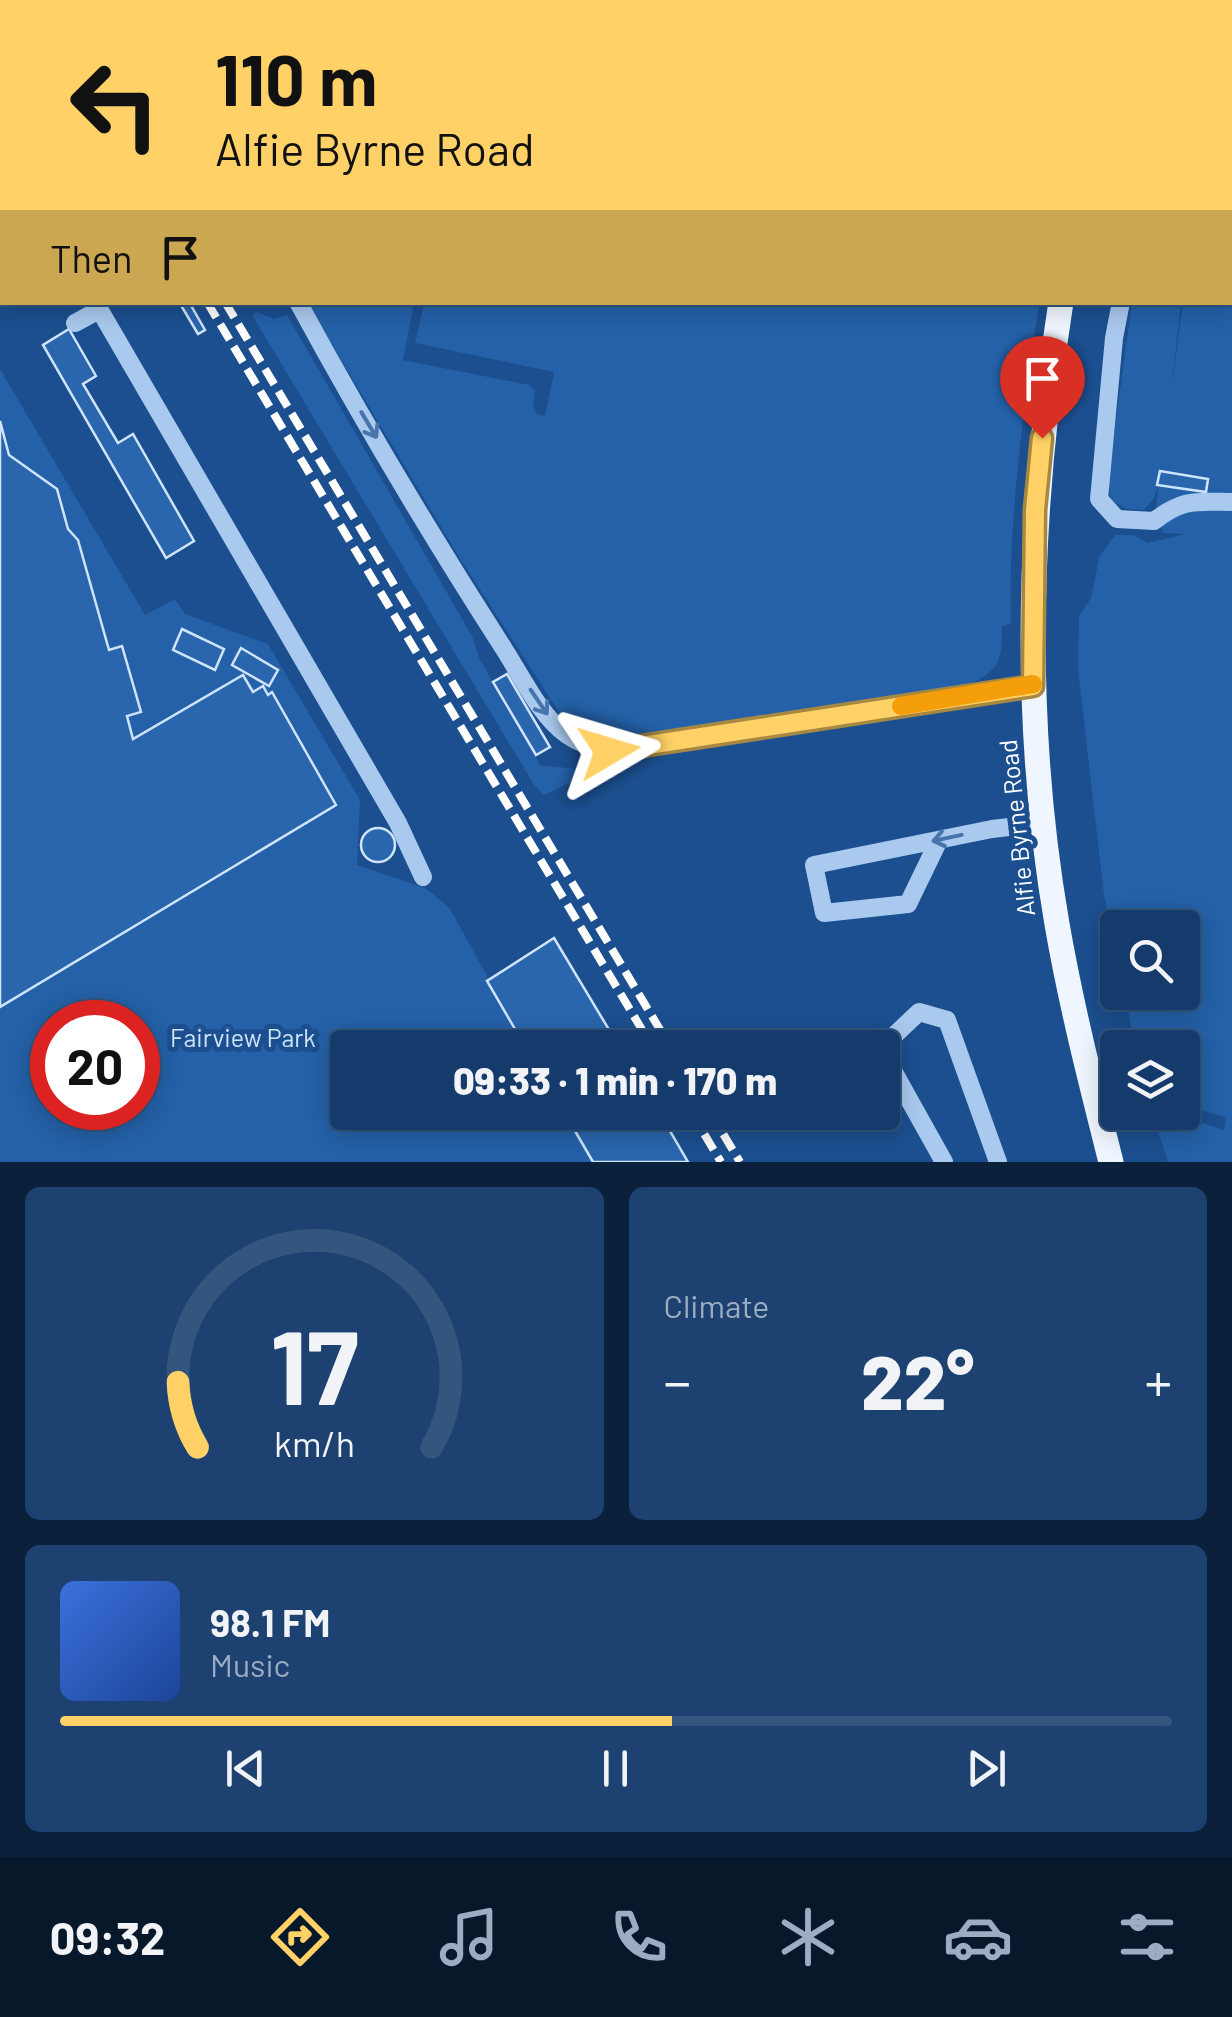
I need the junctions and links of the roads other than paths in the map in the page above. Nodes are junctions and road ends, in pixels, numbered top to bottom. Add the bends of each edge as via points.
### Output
1 (300, 305) edge
2 (1061, 305) edge
3 (1120, 305) edge
4 (97, 306) edge
5 (75, 323) dead end
6 (1232, 502) edge
7 (1033, 686) junction
8 (1044, 823) junction
9 (939, 840) junction
10 (423, 878) dead end
11 (900, 1031) edge
12 (900, 1082) edge
13 (944, 1162) edge
14 (998, 1162) edge
15 (1112, 1162) edge

1 -> 7 lane via 546,714 587,746 640,748
2 - 7 main road, Alfie Byrne Road via 1035,510
3 - 6 lane via 1099,499 1117,519 1154,521 1188,502
4 - 5 lane
4 - 10 lane via 398,823
7 - 8 main road, Alfie Byrne Road
8 -> 9 lane
8 - 15 main road, Alfie Byrne Road via 1060,940
9 - 9 lane via 814,865 824,912 908,904
11 - 14 lane via 919,1012 947,1020
12 - 13 lane

